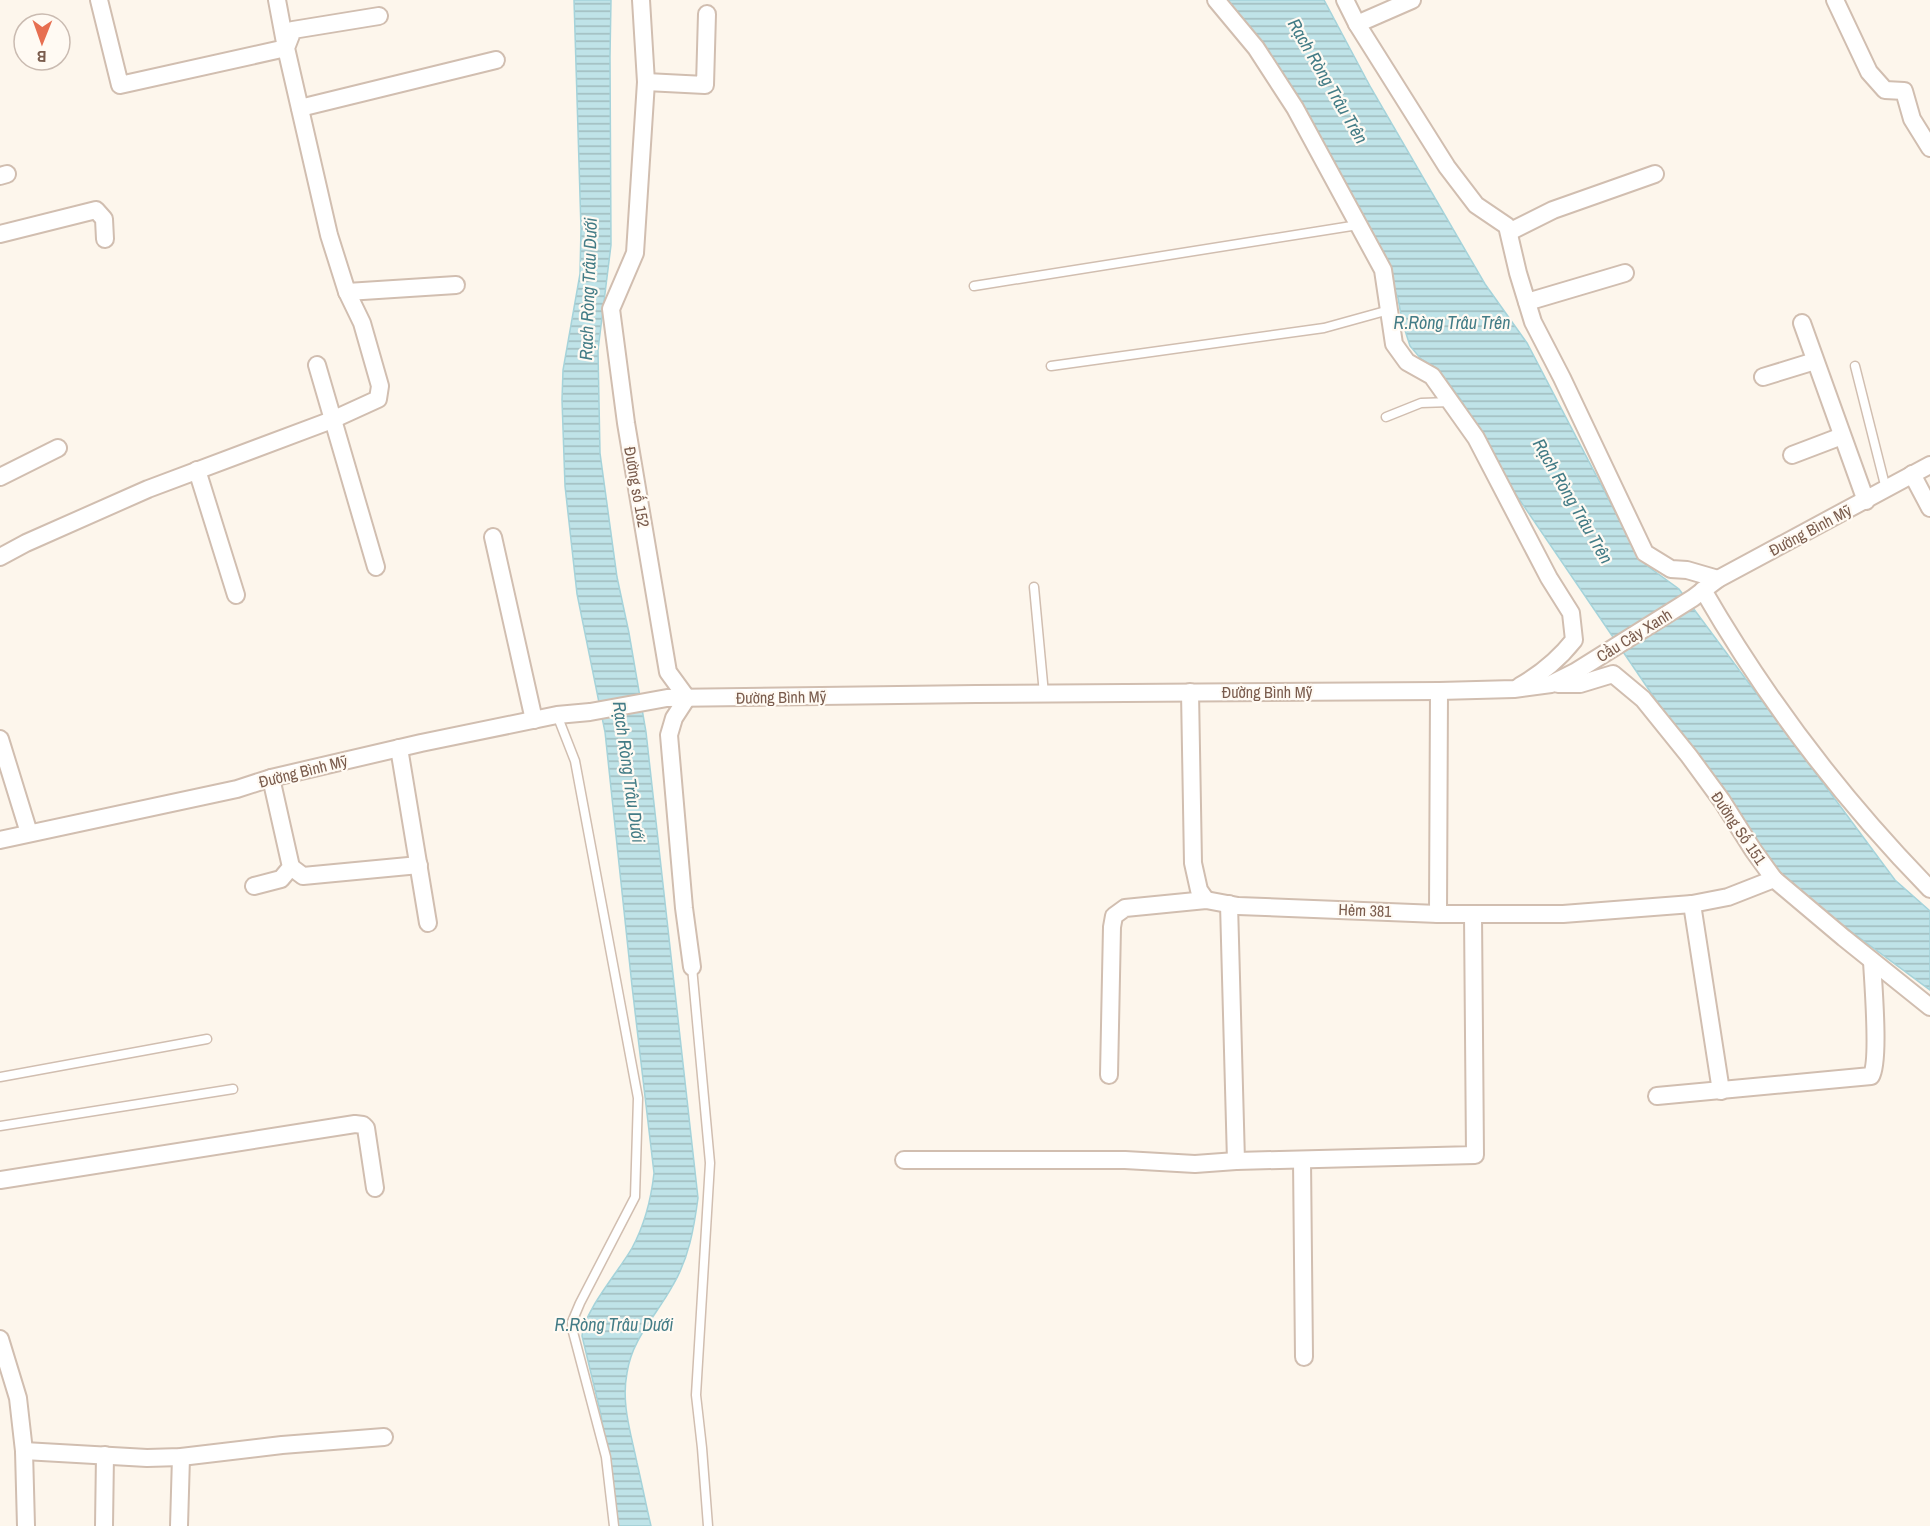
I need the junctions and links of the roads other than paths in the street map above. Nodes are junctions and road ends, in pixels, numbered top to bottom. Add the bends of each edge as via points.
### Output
1 (99, 0) edge
2 (277, 0) edge
3 (641, 0) edge
4 (1216, 0) edge
5 (1345, 0) edge
6 (1412, 0) edge
7 (1836, 0) edge
8 (707, 14) dead end
9 (379, 16) dead end
10 (1357, 24) junction
11 (286, 48) junction
12 (496, 60) dead end
13 (646, 82) junction
14 (300, 108) junction
15 (1930, 148) edge
16 (1655, 174) dead end
17 (1358, 225) junction
18 (1509, 232) junction
19 (0, 234) edge
20 (105, 239) dead end
21 (1625, 273) dead end
22 (456, 285) dead end
23 (974, 286) dead end
24 (347, 292) junction
25 (1527, 302) junction
26 (1389, 310) junction
27 (1802, 323) dead end
28 (1815, 361) junction
29 (317, 365) dead end
30 (1051, 366) dead end
31 (1855, 366) dead end
32 (1763, 377) dead end
33 (1451, 402) junction
34 (1386, 417) dead end
35 (332, 420) junction
36 (1842, 436) junction
37 (58, 448) dead end
38 (1792, 454) dead end
39 (1930, 465) edge
40 (197, 470) junction
41 (1912, 474) junction
42 (0, 477) edge
43 (1886, 489) junction
44 (1866, 501) junction
45 (1930, 508) edge
46 (494, 537) dead end
47 (0, 556) edge
48 (376, 567) dead end
49 (1718, 579) junction
50 (1034, 587) dead end
51 (1698, 594) junction
52 (236, 595) dead end
53 (1575, 672) joint
54 (1551, 684) junction
55 (1514, 689) junction
56 (1439, 691) junction
57 (1190, 692) junction
58 (1044, 694) junction
59 (687, 698) junction
60 (557, 715) junction
61 (534, 720) junction
62 (0, 739) edge
63 (399, 748) junction
64 (271, 778) junction
65 (28, 833) junction
66 (0, 840) edge
67 (419, 865) junction
68 (291, 867) junction
69 (1774, 879) junction
70 (1927, 880) edge
71 (254, 886) dead end
72 (1206, 900) junction
73 (1229, 904) junction
74 (1692, 904) junction
75 (1438, 914) junction
76 (1473, 914) junction
77 (428, 923) dead end
78 (1872, 961) junction
79 (692, 968) joint
80 (1930, 1007) edge
81 (207, 1039) dead end
82 (1110, 1075) dead end
83 (0, 1077) edge
84 (233, 1089) dead end
85 (1721, 1091) junction
86 (1657, 1096) dead end
87 (0, 1126) edge
88 (904, 1160) dead end
89 (1302, 1160) junction
90 (1236, 1161) junction
91 (0, 1180) edge
92 (375, 1188) dead end
93 (0, 1339) edge
94 (1304, 1357) dead end
95 (384, 1437) dead end
96 (24, 1451) junction
97 (105, 1455) junction
98 (181, 1457) junction
99 (26, 1526) edge
100 (104, 1526) edge
101 (179, 1526) edge
102 (614, 1526) edge
103 (708, 1526) edge

1 - 11 street via 120,85
2 - 11 street
3 - 13 street, Đường số 152
4 - 17 street via 1256,48 1295,108
5 - 10 street
6 - 10 street
7 - 15 street via 1869,72 1885,90 1904,91 1912,119
8 - 13 street via 705,85
9 - 11 street via 293,30
10 - 18 street via 1447,167 1476,205 1507,226
11 - 14 street
12 - 14 street
13 - 59 street, Đường số 152 via 635,254 611,309 668,672
14 - 24 street
16 - 18 street via 1553,210
17 - 23 lane
17 - 26 street via 1383,270
18 - 25 street
19 - 20 street via 96,210 104,219
21 - 25 street
22 - 24 street
24 - 35 street via 362,323 380,386 378,399
25 - 49 street via 1533,322 1645,553 1671,568
26 - 30 lane via 1324,328
26 - 33 street via 1394,344 1407,362 1432,376
27 - 28 street
28 - 32 street
28 - 36 street
29 - 35 street
31 - 43 lane
33 - 34 lane via 1421,403
33 - 55 street via 1476,438 1571,613 1574,640 1561,656
35 - 40 street
35 - 48 street
36 - 38 street
36 - 44 street
37 - 42 street
39 - 41 street, Đường Bình Mỹ
40 - 47 street
40 - 52 street
41 - 43 street, Đường Bình Mỹ
41 - 45 street
43 - 44 street, Đường Bình Mỹ
44 - 49 street, Đường Bình Mỹ
46 - 61 street
49 - 51 street, Đường Bình Mỹ
50 - 58 lane
51 - 53 street, Cầu Cây Xanh
51 - 70 street via 1780,711 1862,817
53 - 54 street, Đường Bình Mỹ
54 - 55 street, Đường Bình Mỹ
54 - 69 street, Đường Số 151 via 1580,684 1613,674 1643,699 1722,801
55 - 56 street, Đường Bình Mỹ
56 - 57 street, Đường Bình Mỹ
56 - 75 street
57 - 58 street, Đường Bình Mỹ
57 - 72 street via 1193,862 1199,890
58 - 59 street, Đường Bình Mỹ
59 - 60 street, Đường Bình Mỹ
59 - 79 street via 669,735
60 - 61 street, Đường Bình Mỹ
60 - 102 lane via 575,761 638,1098 635,1197 572,1322 606,1457
61 - 63 street, Đường Bình Mỹ
62 - 65 street
63 - 64 street, Đường Bình Mỹ
63 - 67 street
64 - 65 street, Đường Bình Mỹ via 237,789
64 - 68 street
65 - 66 street, Đường Bình Mỹ
67 - 68 street via 303,876
67 - 77 street
68 - 71 street via 281,879
69 - 74 street, Hẻm 381 via 1728,897
69 - 78 street, Đường Số 151
72 - 73 street, Hẻm 381
72 - 82 street, Hẻm 381 via 1125,908 1114,916
73 - 75 street, Hẻm 381
73 - 90 street
74 - 76 street, Hẻm 381 via 1563,914
74 - 85 street
75 - 76 street, Hẻm 381
76 - 89 street via 1475,1155
78 - 80 street, Đường Số 151
78 - 85 street via 1875,1070 1871,1076
79 - 103 lane via 710,1163 696,1395
81 - 83 lane
84 - 87 lane
85 - 86 street
88 - 90 street via 1125,1160 1195,1164
89 - 90 street
89 - 94 street
91 - 92 street via 355,1124 363,1125 368,1133
93 - 96 street via 18,1398
95 - 98 street
96 - 97 street
96 - 99 street
97 - 98 street
97 - 100 street
98 - 101 street

